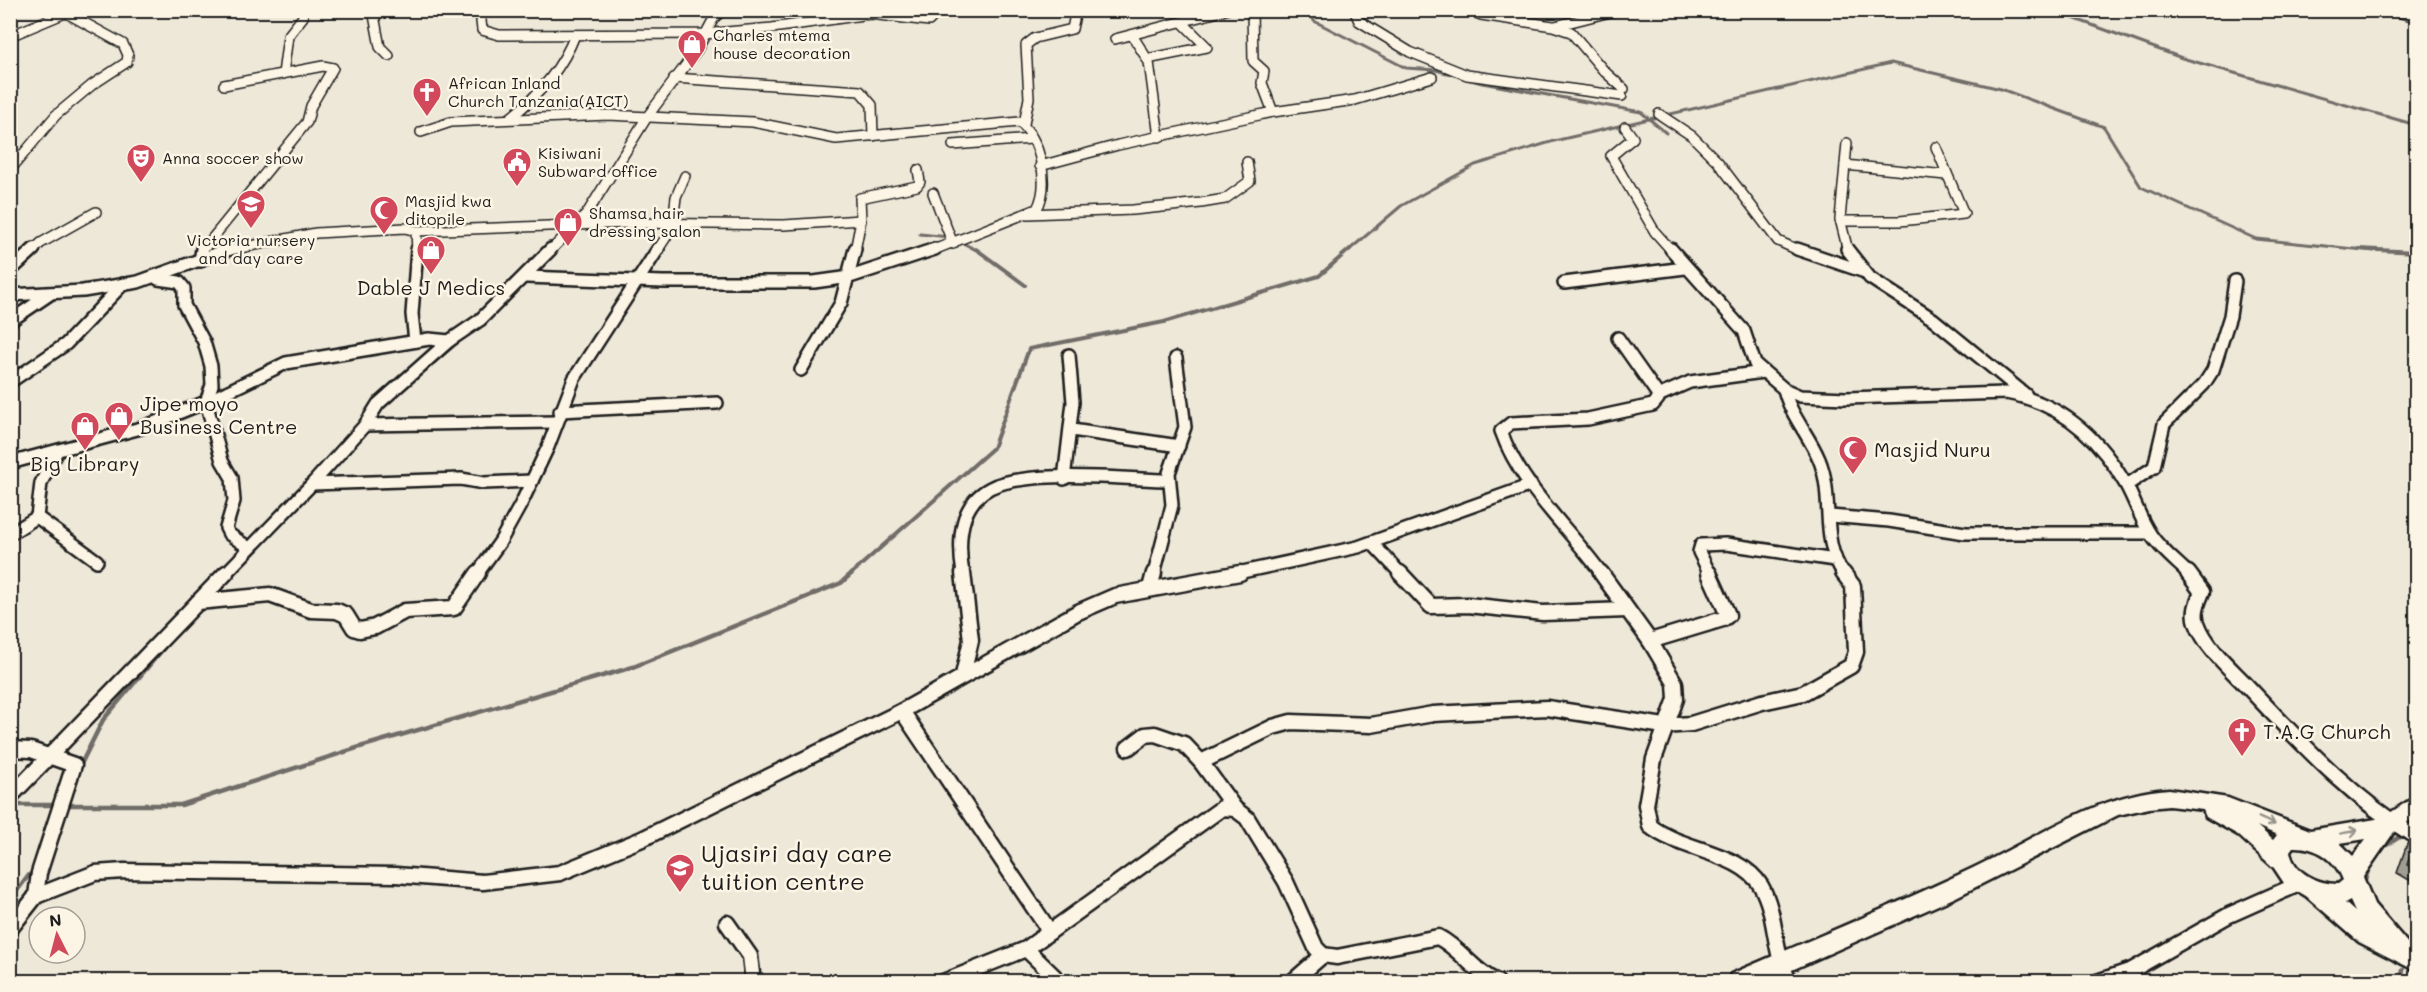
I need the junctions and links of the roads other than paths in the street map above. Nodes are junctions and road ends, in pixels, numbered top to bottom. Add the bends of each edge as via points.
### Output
1 (303, 10) edge
2 (373, 10) edge
3 (723, 10) edge
4 (939, 10) edge
5 (1076, 10) edge
6 (1227, 10) edge
7 (1252, 10) edge
8 (1354, 10) edge
9 (1470, 10) edge
10 (1618, 10) edge
11 (2390, 10) edge
12 (63, 12) edge
13 (2416, 17) edge
14 (481, 21) dead end
15 (1182, 22) junction
16 (1554, 26) junction
17 (704, 34) junction
18 (575, 35) junction
19 (1132, 35) junction
20 (10, 36) edge
21 (1115, 39) dead end
22 (389, 56) dead end
23 (1147, 59) junction
24 (283, 74) junction
25 (1432, 77) dead end
26 (674, 78) junction
27 (224, 85) dead end
28 (1272, 112) junction
29 (1659, 114) dead end
30 (648, 117) junction
31 (510, 118) junction
32 (1024, 124) junction
33 (1625, 127) dead end
34 (421, 132) dead end
35 (873, 136) junction
36 (1159, 136) junction
37 (1032, 139) junction
38 (1846, 143) dead end
39 (953, 145) dead end
40 (1936, 147) dead end
41 (22, 156) junction
42 (10, 157) edge
43 (1247, 162) dead end
44 (1845, 165) junction
45 (1040, 166) junction
46 (918, 170) dead end
47 (10, 171) edge
48 (1946, 175) junction
49 (685, 176) dead end
50 (933, 193) dead end
51 (96, 212) dead end
52 (1027, 214) junction
53 (861, 220) junction
54 (1840, 221) junction
55 (576, 224) junction
56 (669, 224) junction
57 (416, 231) junction
58 (953, 244) junction
59 (200, 261) junction
60 (1685, 268) junction
61 (10, 271) edge
62 (1863, 272) junction
63 (526, 277) junction
64 (850, 277) junction
65 (154, 278) junction
66 (638, 281) junction
67 (2235, 281) dead end
68 (1563, 283) dead end
69 (123, 284) junction
70 (50, 294) junction
71 (10, 295) edge
72 (10, 321) edge
73 (1618, 338) dead end
74 (415, 341) junction
75 (449, 341) junction
76 (1069, 355) dead end
77 (1176, 358) dead end
78 (801, 370) dead end
79 (1763, 372) junction
80 (10, 382) edge
81 (1784, 389) junction
82 (1658, 396) junction
83 (2026, 396) junction
84 (206, 402) junction
85 (717, 403) dead end
86 (558, 417) junction
87 (365, 425) junction
88 (1072, 430) junction
89 (1179, 446) junction
90 (56, 453) junction
91 (10, 463) edge
92 (1064, 479) junction
93 (1168, 480) junction
94 (532, 481) junction
95 (312, 484) junction
96 (1531, 485) junction
97 (2127, 485) junction
98 (1830, 516) junction
99 (37, 517) junction
100 (2150, 533) junction
101 (10, 534) edge
102 (1372, 543) junction
103 (249, 548) junction
104 (1835, 560) junction
105 (97, 561) dead end
106 (1150, 588) junction
107 (198, 602) junction
108 (1627, 610) junction
109 (1650, 641) junction
110 (963, 675) junction
111 (902, 711) junction
112 (1664, 726) junction
113 (10, 748) edge
114 (1128, 748) dead end
115 (53, 756) junction
116 (1201, 762) junction
117 (10, 797) edge
118 (2190, 800) junction
119 (2416, 805) edge
120 (1235, 809) junction
121 (2389, 824) junction
122 (2416, 837) edge
123 (2306, 838) junction
124 (2281, 861) junction
125 (2352, 879) junction
126 (2306, 886) junction
127 (36, 896) junction
128 (727, 923) dead end
129 (10, 929) edge
130 (1050, 932) junction
131 (1026, 949) junction
132 (1323, 955) junction
133 (2409, 957) edge
134 (1785, 972) edge
135 (753, 981) edge
136 (943, 981) edge
137 (1060, 981) edge
138 (1292, 981) edge
139 (1497, 981) edge
140 (1739, 981) edge
141 (2097, 981) edge

1 - 24 street via 303,17 288,36
2 - 22 street via 380,47
3 - 17 street
4 - 17 street via 929,21 870,15
5 - 32 street via 1072,29 1035,38 1026,45 1029,108
6 - 15 street
7 - 28 street via 1252,61 1264,71 1262,83
8 - 16 street via 1359,21 1410,52 1467,75 1623,92 1576,35
9 - 16 street
10 - 16 street
11 - 13 street
12 - 20 street
12 - 41 street via 123,44 127,62 70,103
14 - 18 street via 482,30 499,34
15 - 19 street
15 - 23 street via 1207,47
17 - 18 street
17 - 26 street via 697,50
18 - 31 street via 571,48 544,84
19 - 21 street
19 - 23 street
23 - 36 street
24 - 27 street
24 - 59 street via 323,66 333,68 311,106 307,122 207,241
25 - 28 street via 1348,102
26 - 30 street
26 - 35 street via 860,91 873,104
28 - 36 street
29 - 62 street via 1692,136 1718,162 1778,241
30 - 31 street
30 - 35 street via 753,122 836,139
30 - 55 street via 586,215
31 - 34 street via 451,122
32 - 35 street via 981,124
32 - 37 street
33 - 60 street via 1633,138 1611,153 1611,159 1647,221
36 - 45 street
37 - 39 street
37 - 45 street
38 - 44 street
40 - 48 street
41 - 42 street
41 - 47 street
43 - 52 street via 1247,186 1221,200 1133,210
44 - 48 street
44 - 54 street
45 - 52 street via 1042,202
46 - 53 street via 917,186 860,197
48 - 54 street via 1964,214 1916,220
49 - 56 street
50 - 58 street
51 - 61 street via 41,243
52 - 58 street
53 - 56 street via 784,225
53 - 64 street
54 - 62 street via 1847,252
55 - 56 street
55 - 57 street
55 - 63 street
56 - 66 street
57 - 59 street via 405,228 333,232 249,245
57 - 74 street via 419,257 411,313
58 - 64 street
59 - 65 street
60 - 68 street
60 - 79 street via 1744,331 1755,364
62 - 83 street via 1930,317
63 - 66 street
63 - 75 street via 480,320
64 - 66 street via 785,284
64 - 78 street via 841,303
65 - 69 street
65 - 84 street via 179,282 184,288 184,305 204,342 211,366 212,385
66 - 86 street via 574,379
67 - 97 street via 2230,316 2210,377 2164,424 2154,467
69 - 70 street
69 - 80 street via 66,344
70 - 71 street
70 - 72 street
73 - 82 street
74 - 75 street
74 - 84 street via 286,363
75 - 87 street via 378,404
76 - 88 street via 1074,387
77 - 89 street via 1185,423
79 - 81 street
79 - 82 street via 1690,382
81 - 83 street via 1800,396 1846,398 1995,393
81 - 98 street via 1787,402 1820,460
82 - 96 street via 1651,406 1588,419 1511,423 1503,427 1507,448
83 - 97 street via 2057,408 2089,434
84 - 90 street via 141,428
84 - 103 street via 222,461 232,478 234,501 226,528
85 - 86 street
86 - 87 street
86 - 94 street
87 - 95 street
88 - 89 street
88 - 92 street
89 - 93 street
90 - 91 street
90 - 99 street via 41,483
92 - 93 street
92 - 110 street via 995,485 975,501 962,521 960,542 971,642 970,661
93 - 106 street via 1172,505
94 - 95 street
94 - 107 street via 500,542 454,608 405,611 375,627 360,630 337,611 311,610 270,595
95 - 103 street
96 - 102 street
96 - 108 street
97 - 100 street
98 - 100 street via 1965,533
98 - 104 street via 1826,527
99 - 101 street
99 - 105 street
100 - 121 street via 2201,590 2196,606 2197,623 2222,658 2302,747
102 - 106 street via 1293,563
102 - 108 street via 1437,608 1468,605 1562,613
103 - 107 street
104 - 109 street via 1726,544 1701,545 1699,552 1728,615
104 - 112 street via 1854,592 1856,652 1851,666 1795,696 1691,723
106 - 110 street via 1115,596 1088,608
107 - 115 street
108 - 109 street
109 - 112 street via 1671,673 1677,692
110 - 111 street
111 - 127 street via 642,839 560,873 483,882 396,875 124,871 94,873
111 - 130 street
112 - 116 street via 1547,708 1433,714 1371,725 1292,722 1273,727
112 - 134 street via 1646,805 1650,826 1735,865 1758,881
113 - 115 street
114 - 116 street via 1145,735 1161,735 1184,744
115 - 117 street
115 - 127 street via 74,765 39,873
116 - 120 street
118 -> 123 street via 2259,817
118 - 124 street via 2245,829
118 - 134 street via 2142,800 2093,817
119 - 121 street
120 - 130 street via 1222,808
120 - 132 street via 1247,818 1286,882 1316,948
121 - 122 street
123 -> 121 street
121 - 125 street
123 - 124 street via 2282,843
123 - 125 street via 2342,858
124 - 126 street
125 - 126 street via 2343,894 2322,893
125 - 133 street via 2375,924
126 - 133 street via 2367,935
126 - 141 street via 2230,915 2164,954
127 - 129 street
128 - 135 street via 750,956
130 - 131 street
131 - 136 street
131 - 137 street
132 - 138 street
132 - 139 street via 1337,957 1438,938 1452,943 1484,974
134 - 140 street

